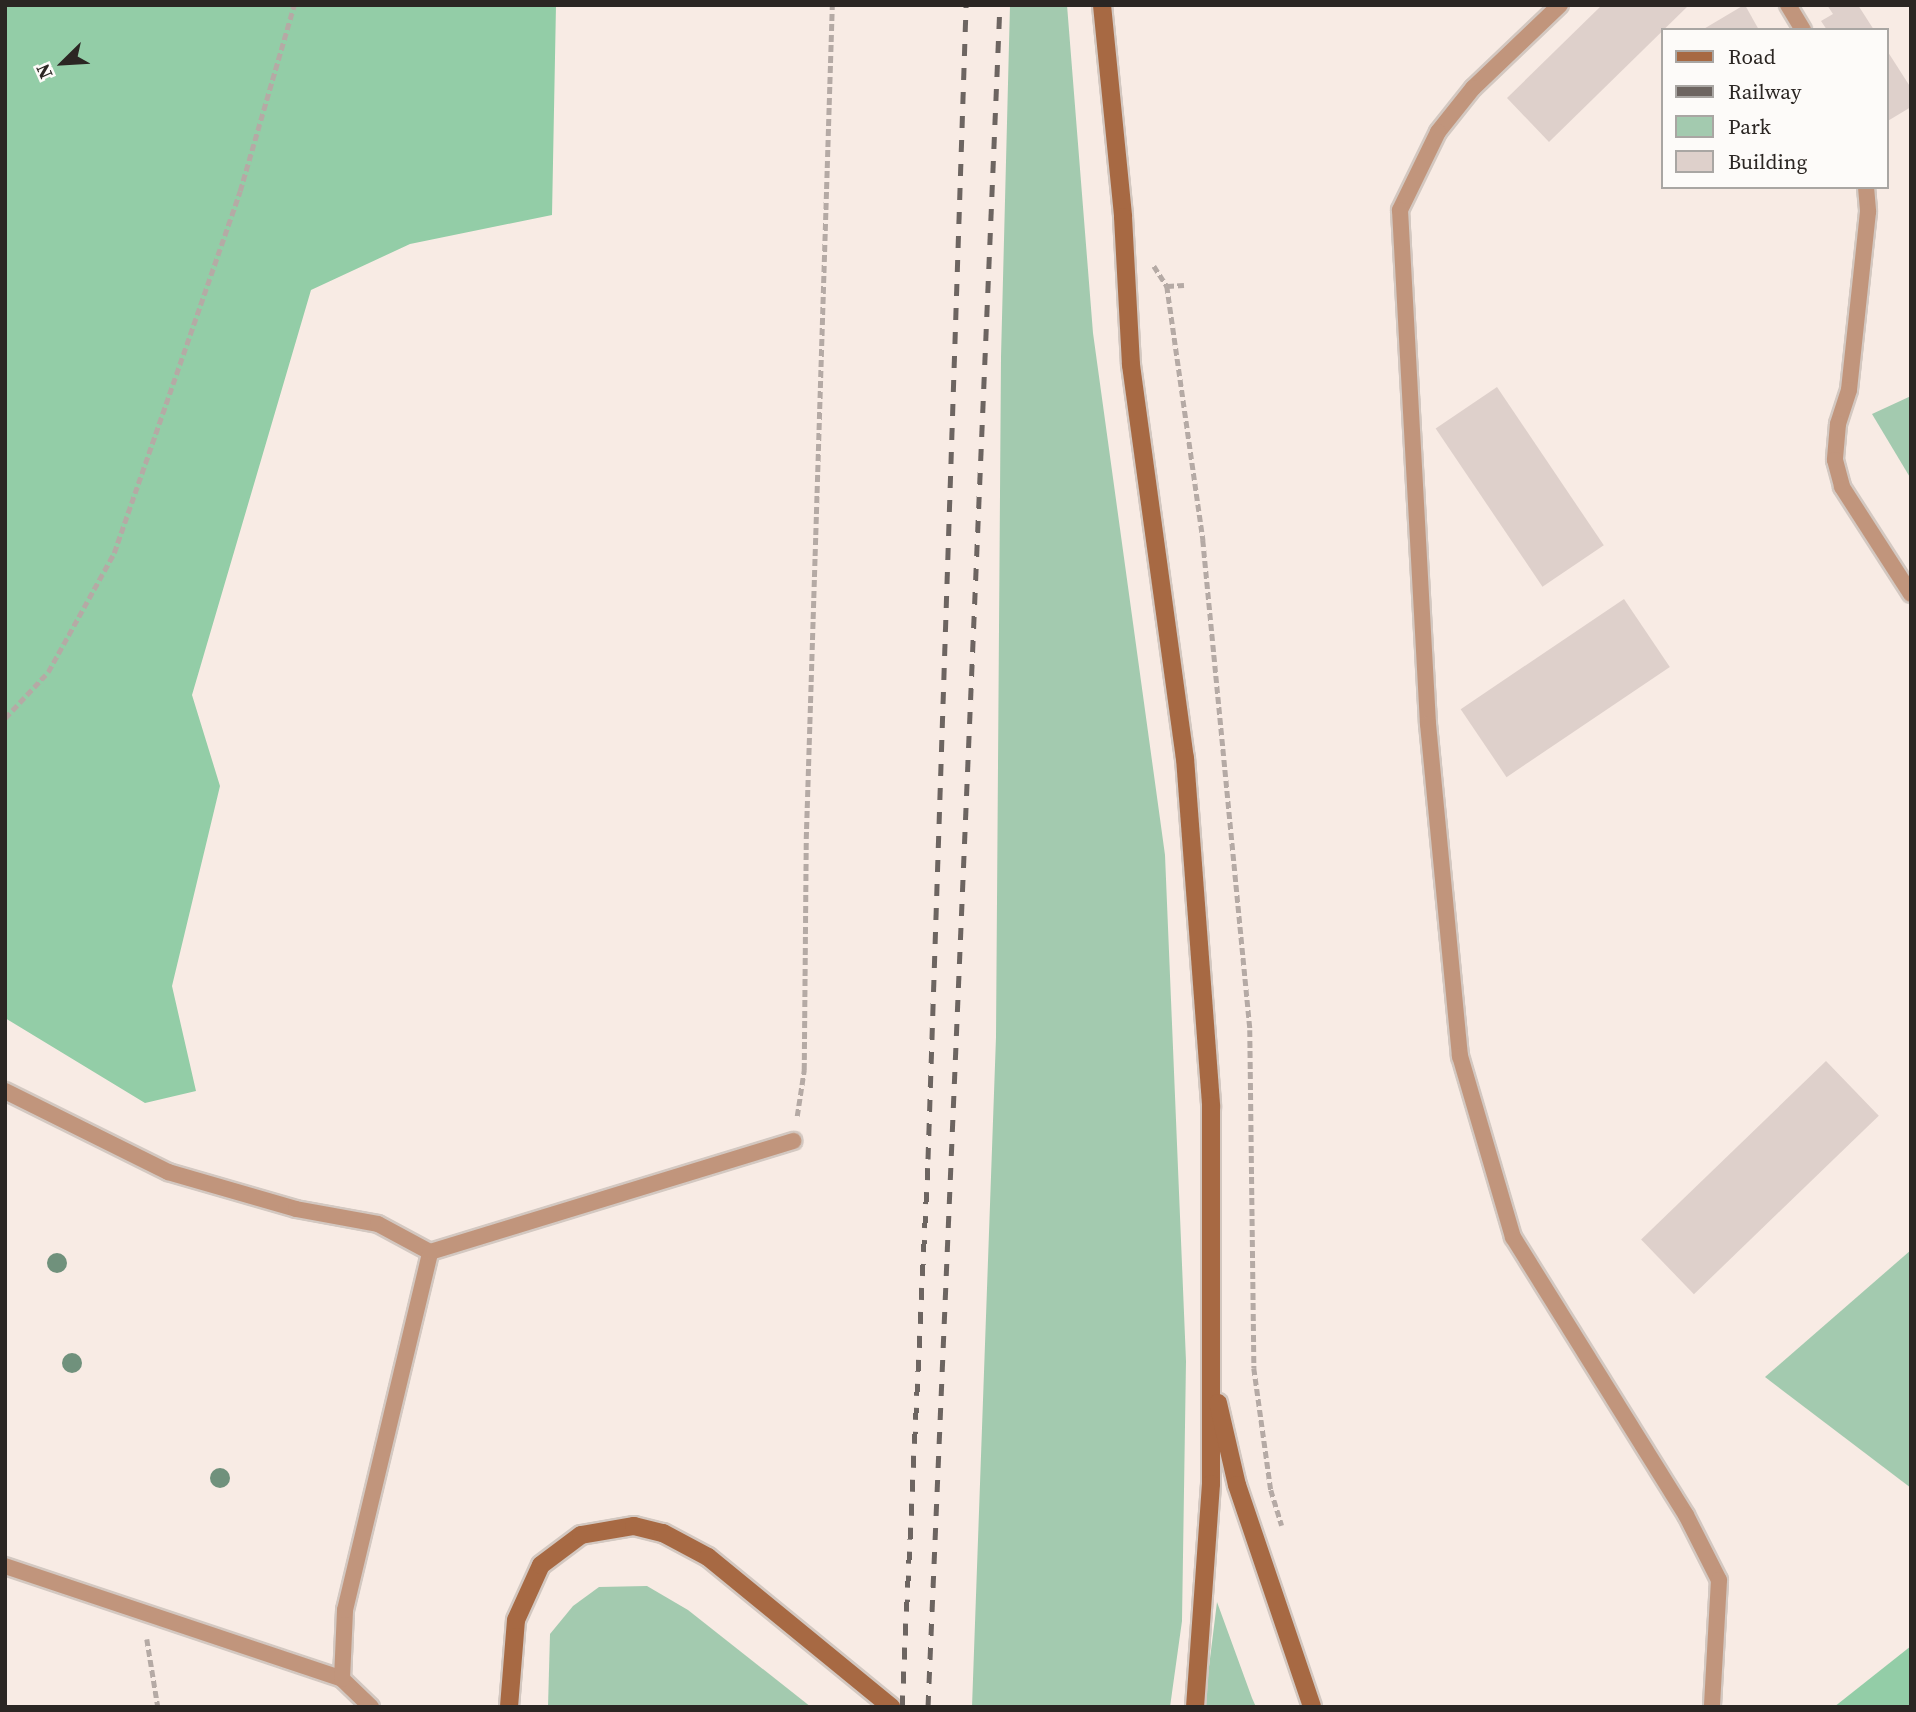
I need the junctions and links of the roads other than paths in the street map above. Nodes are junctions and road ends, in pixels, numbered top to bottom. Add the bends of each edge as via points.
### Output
1 (1102, 5) edge
2 (1560, 5) edge
3 (1788, 5) edge
4 (1802, 28) edge
5 (1866, 189) edge
6 (1911, 594) edge
7 (5, 1091) edge
8 (793, 1141) road end
9 (430, 1252) junction
10 (1212, 1374) junction
11 (5, 1566) edge
12 (342, 1679) junction
13 (371, 1707) edge
14 (509, 1707) edge
15 (891, 1707) edge
16 (1195, 1707) edge
17 (1311, 1707) edge
18 (1712, 1707) edge

1 - 10 main road via 1123,217 1130,366 1185,758 1199,923 1211,1106
2 - 18 lane via 1473,88 1447,121 1400,210 1430,737 1460,1056 1513,1237 1686,1515 1718,1580
3 - 4 lane
5 - 6 lane via 1868,212 1849,390 1838,424 1835,460 1842,487
7 - 9 lane via 168,1172 296,1209 378,1224
8 - 9 lane
9 - 12 lane via 345,1610
10 - 16 main road via 1209,1561
10 - 17 main road via 1237,1485
11 - 12 lane
12 - 13 lane
14 - 15 main road via 516,1620 541,1565 581,1535 634,1526 663,1532 708,1557

